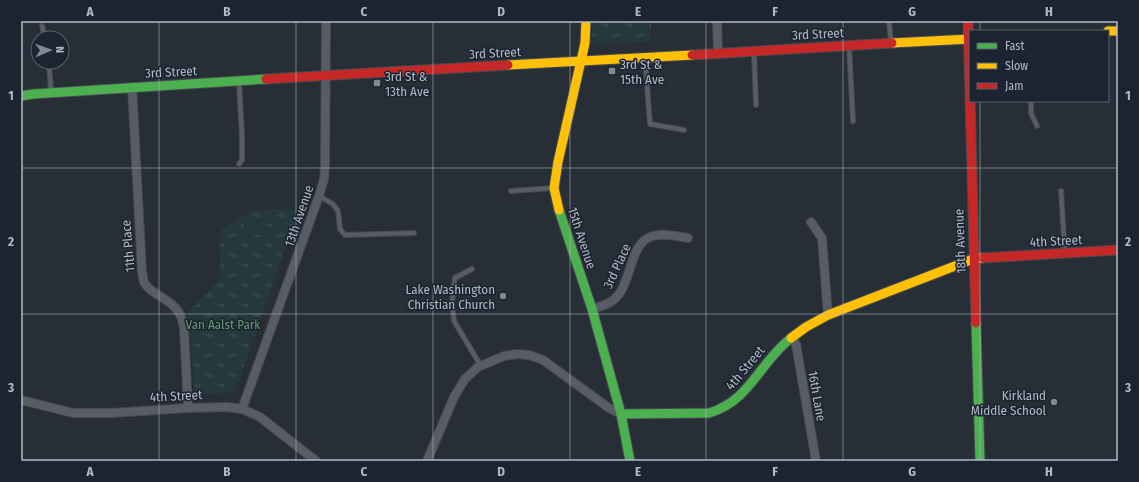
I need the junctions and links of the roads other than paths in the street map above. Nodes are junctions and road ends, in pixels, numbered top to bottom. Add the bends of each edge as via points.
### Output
1 (326, 21) edge
2 (586, 21) edge
3 (717, 21) edge
4 (890, 21) edge
5 (968, 21) edge
6 (42, 26) dead end
7 (43, 30) edge
8 (969, 39) edge
9 (891, 43) junction
10 (849, 46) junction
11 (754, 51) junction
12 (718, 53) junction
13 (645, 57) junction
14 (581, 61) junction
15 (50, 70) edge
16 (326, 76) junction
17 (238, 81) junction
18 (132, 88) junction
19 (51, 93) junction
20 (21, 96) edge
21 (970, 102) edge
22 (1031, 102) edge
23 (756, 105) dead end
24 (853, 122) dead end
25 (1037, 126) dead end
26 (684, 130) dead end
27 (239, 164) dead end
28 (554, 188) junction
29 (511, 191) dead end
30 (1061, 191) dead end
31 (319, 196) junction
32 (811, 222) dead end
33 (414, 233) dead end
34 (688, 238) dead end
35 (1118, 250) edge
36 (1065, 253) junction
37 (974, 259) junction
38 (472, 269) dead end
39 (592, 309) junction
40 (828, 315) junction
41 (792, 336) junction
42 (481, 366) junction
43 (21, 400) edge
44 (188, 408) junction
45 (242, 409) junction
46 (621, 414) junction
47 (316, 461) edge
48 (427, 461) edge
49 (630, 461) edge
50 (816, 461) edge
51 (980, 461) edge

1 - 16 street, 13th Avenue
2 - 14 street, 15th Avenue
3 - 12 street
4 - 9 lane
5 - 8 street, 18th Avenue
6 - 7 lane
8 - 9 street, 3rd Street
9 - 10 street, 3rd Street
10 - 11 street, 3rd Street
10 - 24 lane
11 - 12 street, 3rd Street
11 - 23 lane
12 - 13 street, 3rd Street
13 - 14 street, 3rd Street
13 - 26 lane via 650,124
14 - 16 street, 3rd Street
14 - 28 street, 15th Avenue
15 - 19 lane
16 - 17 street, 3rd Street
16 - 31 street, 13th Avenue via 325,166
17 - 18 street, 3rd Street
17 - 27 lane via 242,136 242,160
18 - 19 street, 3rd Street
18 - 44 street, 11th Place via 142,272 149,289 168,301 182,318
19 - 20 street, 3rd Street
21 - 37 street, 18th Avenue
22 - 25 lane via 1031,113
28 - 29 lane
28 - 39 street, 15th Avenue
30 - 36 lane
31 - 33 lane via 333,204 338,211 340,229 344,235
31 - 45 street, 13th Avenue
32 - 40 street via 822,238
34 - 39 street, 3rd Place via 659,235 648,238 639,245 621,291 613,301
35 - 36 street, 4th Street
36 - 37 street, 4th Street
37 - 40 street, 4th Street
37 - 51 street, 18th Avenue
38 - 42 lane via 455,278 452,302 454,321
39 - 46 street, 15th Avenue
40 - 41 street, 4th Street
41 - 46 street, 4th Street via 742,395 717,412
41 - 50 street, 16th Lane via 796,344
42 - 46 street via 504,356 517,354 544,360
42 - 48 street via 465,379 454,397
43 - 44 street, 4th Street via 73,413
44 - 45 street, 4th Street
45 - 47 street, 4th Street via 260,417
46 - 49 street, 15th Avenue

